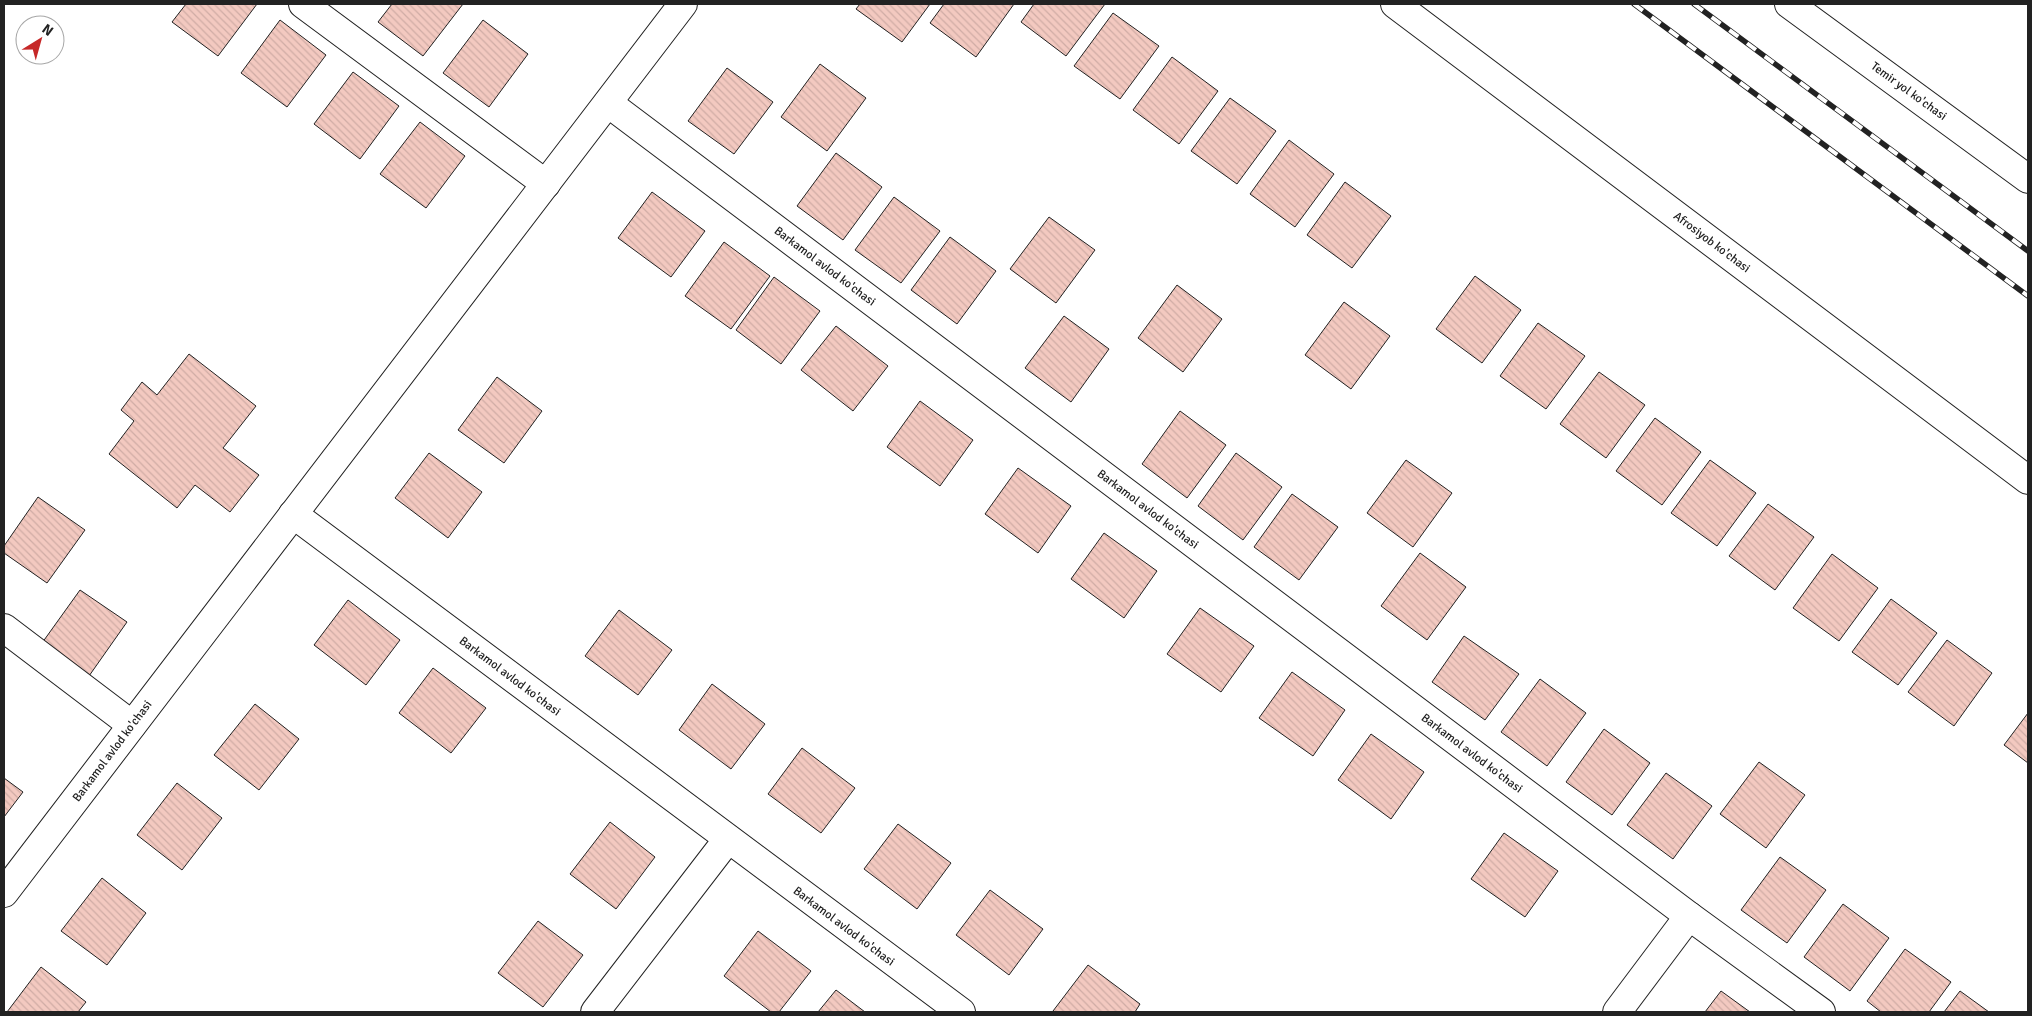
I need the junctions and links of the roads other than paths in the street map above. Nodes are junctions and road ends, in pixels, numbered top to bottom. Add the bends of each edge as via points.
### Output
1 (303, 4) edge
2 (683, 4) edge
3 (1395, 4) edge
4 (1789, 4) edge
5 (608, 103) junction
6 (2028, 179) edge
7 (546, 184) junction
8 (2028, 480) edge
9 (293, 514) junction
10 (4, 628) edge
11 (132, 724) junction
12 (728, 839) junction
13 (8, 878) edge
14 (1689, 916) junction
15 (595, 1012) edge
16 (961, 1012) edge
17 (1617, 1012) edge
18 (1821, 1012) edge

1 - 7 street
2 - 5 street, Barkamol avlod ko'chasi
3 - 8 street, Afrosiyob ko'chasi
4 - 6 street, Temir yol ko'chasi
5 - 7 street, Barkamol avlod ko'chasi
5 - 14 street, Barkamol avlod ko'chasi
7 - 9 street, Barkamol avlod ko'chasi
9 - 11 street, Barkamol avlod ko'chasi
9 - 12 street, Barkamol avlod ko'chasi
10 - 11 street
11 - 13 street, Barkamol avlod ko'chasi
12 - 15 street
12 - 16 street, Barkamol avlod ko'chasi
14 - 17 street
14 - 18 street, Barkamol avlod ko'chasi

